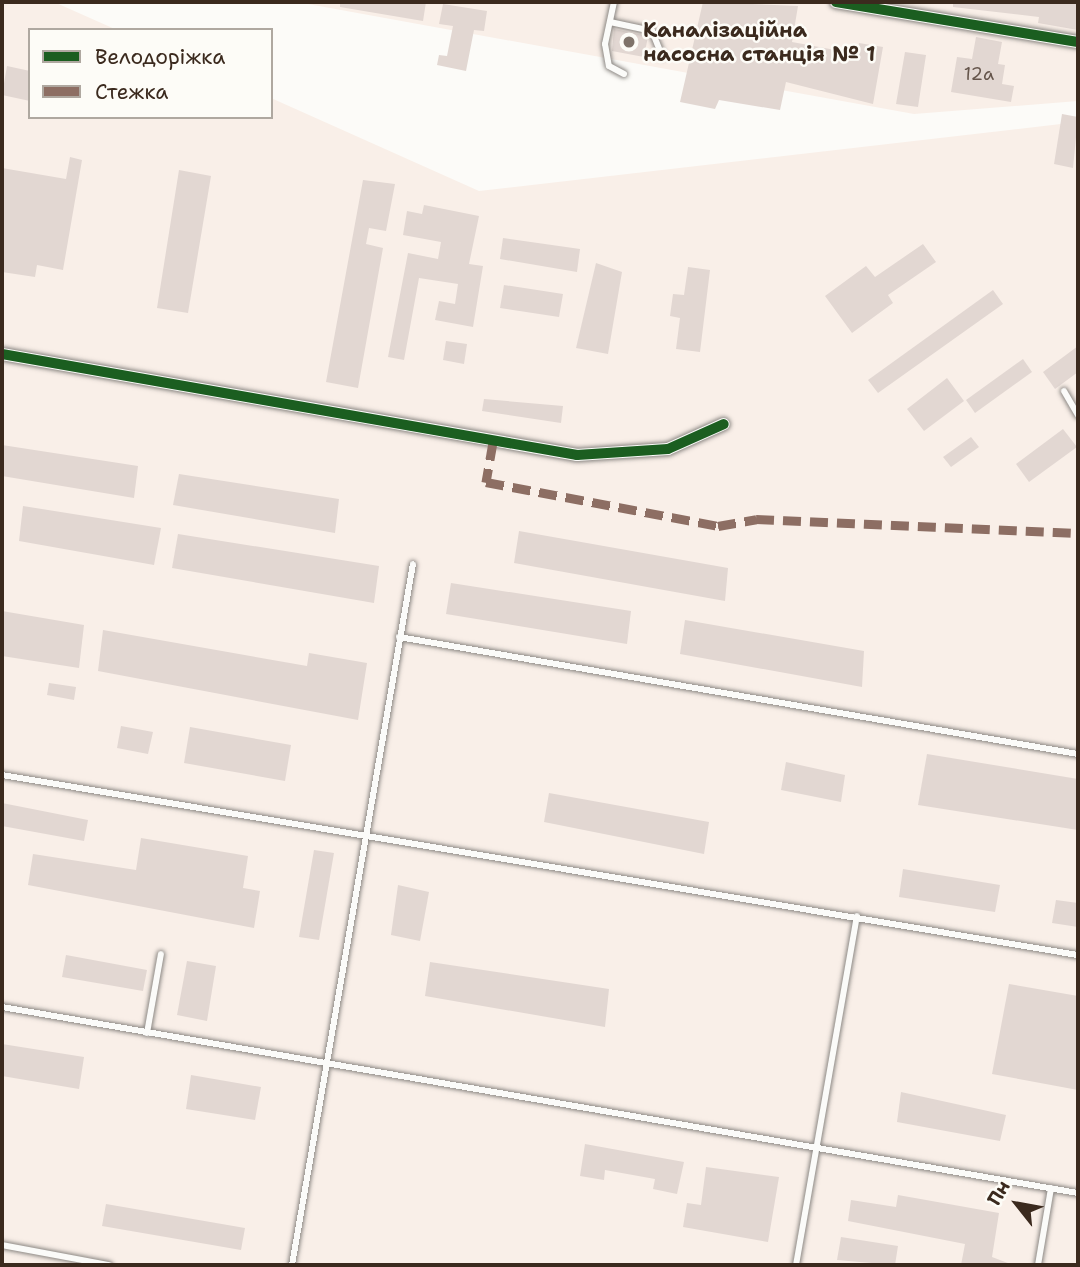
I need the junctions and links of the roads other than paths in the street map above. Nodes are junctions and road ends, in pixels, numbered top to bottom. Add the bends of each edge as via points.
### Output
1 (614, 2) edge
2 (836, 2) edge
3 (610, 22) junction
4 (1078, 42) edge
5 (662, 56) dead end
6 (624, 74) dead end
7 (2, 354) edge
8 (1064, 391) dead end
9 (1078, 415) edge
10 (724, 424) dead end
11 (412, 564) dead end
12 (399, 637) junction
13 (1078, 754) edge
14 (2, 775) edge
15 (367, 841) junction
16 (857, 916) junction
17 (161, 954) dead end
18 (1078, 956) edge
19 (2, 1007) edge
20 (147, 1032) junction
21 (326, 1064) junction
22 (817, 1148) junction
23 (1051, 1188) junction
24 (1078, 1193) edge
25 (2, 1245) edge
26 (109, 1265) edge
27 (292, 1265) edge
28 (796, 1265) edge
29 (1038, 1265) edge

1 - 3 lane
2 - 4 street
3 - 5 lane via 652,31
3 - 6 lane via 609,66
7 - 10 street via 577,456 668,449
8 - 9 lane
11 - 12 lane
12 - 13 lane
12 - 15 lane
14 - 15 lane
15 - 16 lane
15 - 21 lane
16 - 18 lane
16 - 22 lane
17 - 20 lane
19 - 20 lane
20 - 21 lane
21 - 22 lane
21 - 27 lane
22 - 23 lane
22 - 28 lane
23 - 24 lane
23 - 29 lane
25 - 26 lane

